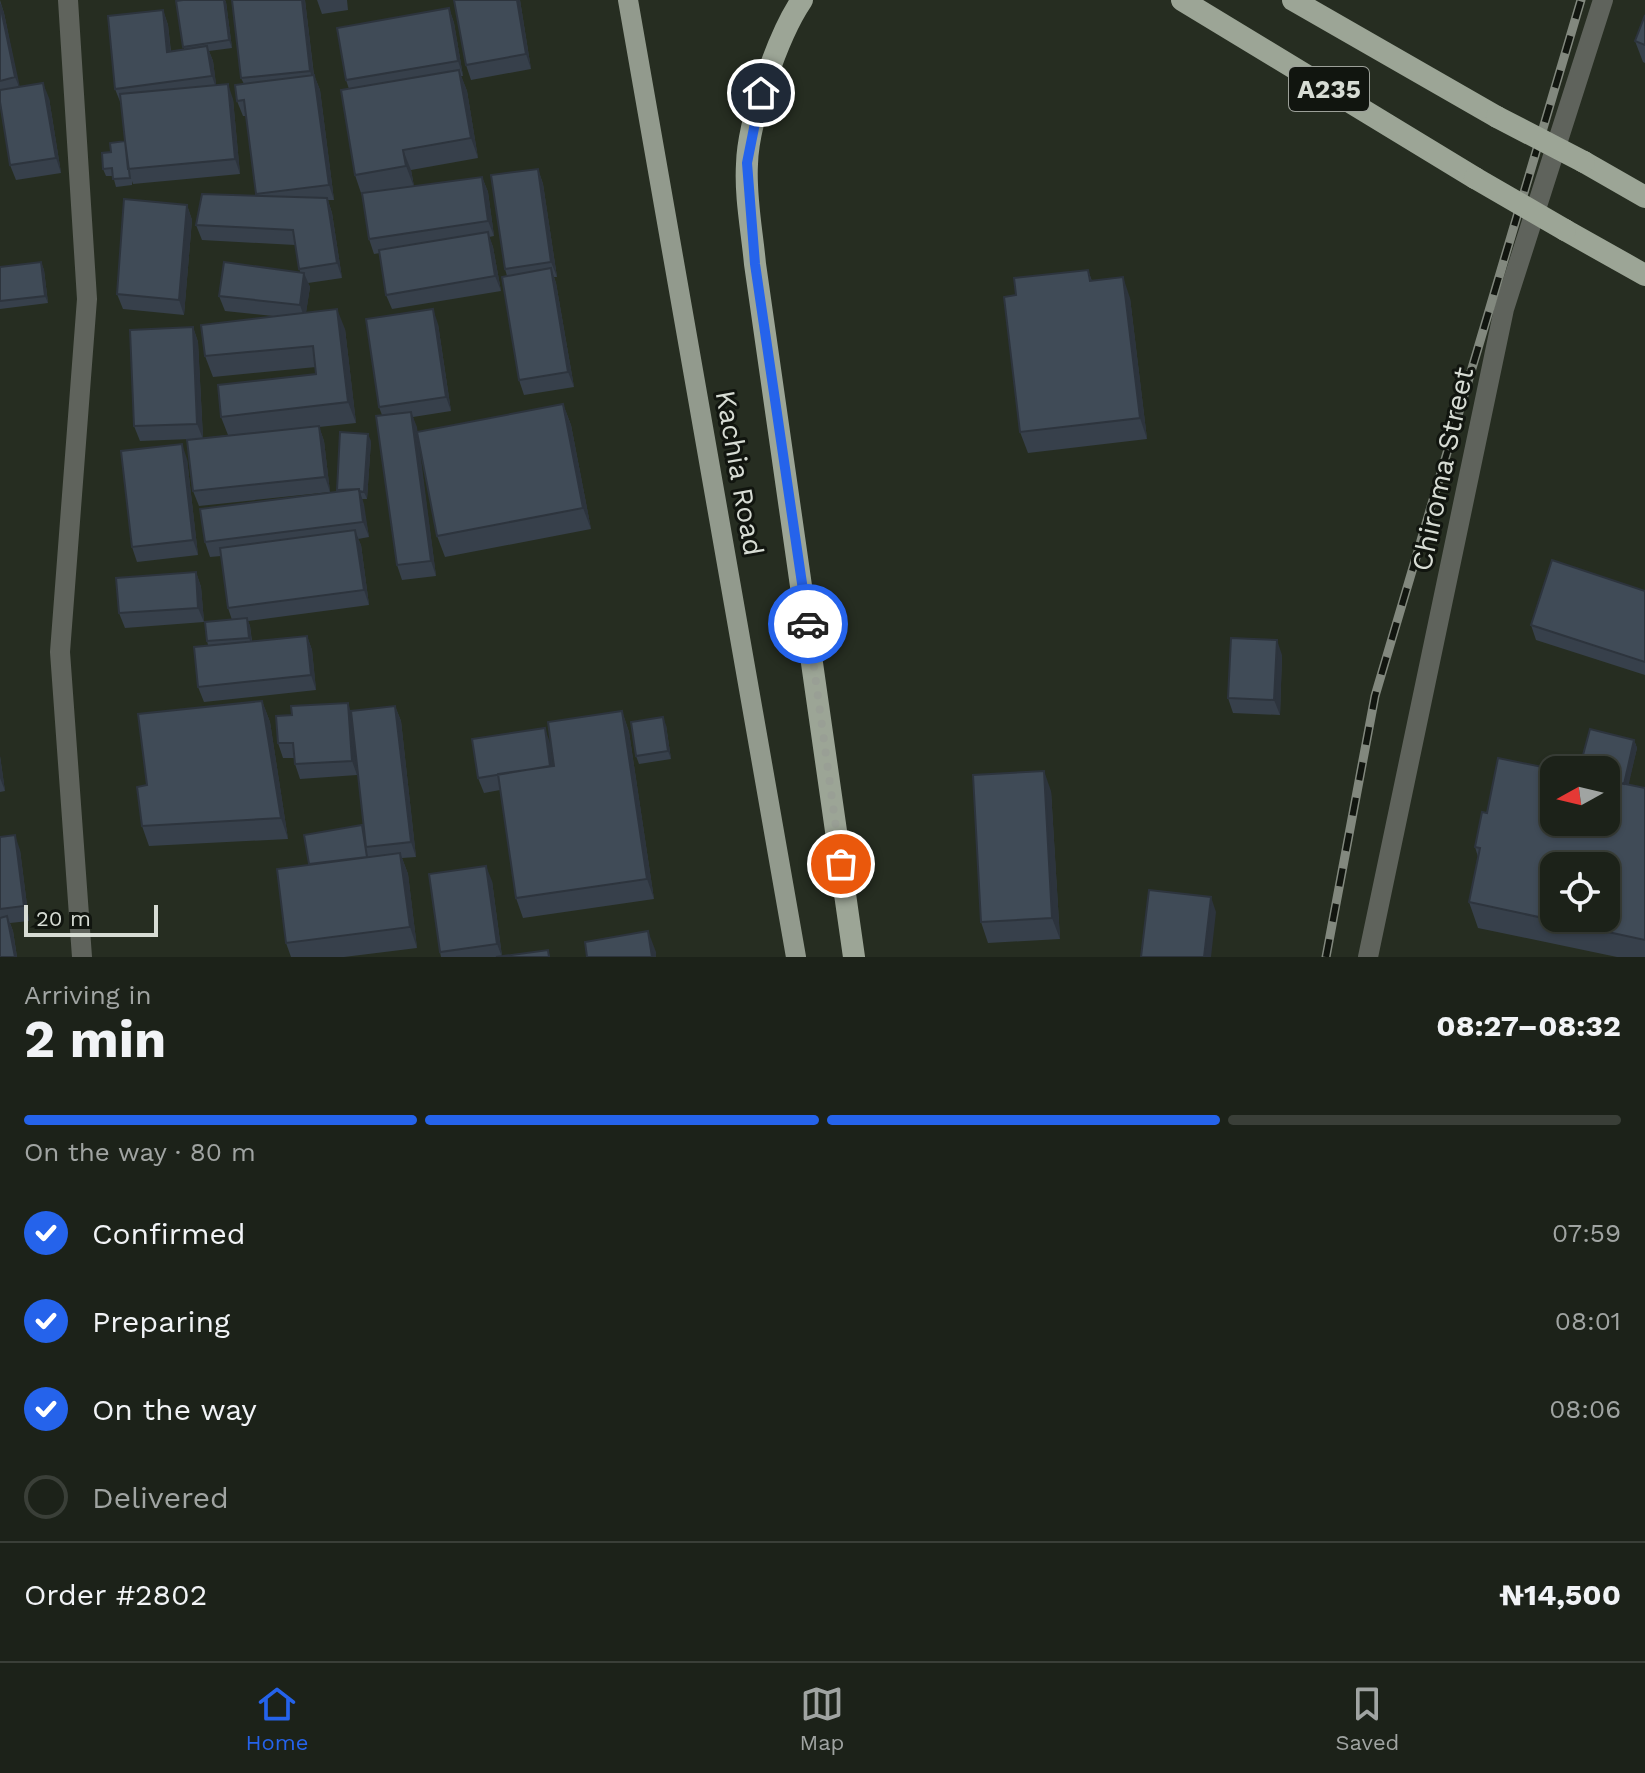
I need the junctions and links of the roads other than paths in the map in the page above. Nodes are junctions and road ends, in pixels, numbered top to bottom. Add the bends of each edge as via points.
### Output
1 (68, 0) edge
2 (628, 0) edge
3 (802, 0) edge
4 (1182, 0) edge
5 (1293, 0) edge
6 (1603, 0) edge
7 (1645, 197) edge
8 (1645, 275) edge
9 (82, 957) edge
10 (796, 957) edge
11 (854, 957) edge
12 (1368, 957) edge

1 - 9 street via 87,299 60,652
2 - 10 main road, Kachia Road
3 - 11 highway via 761,93 747,163 755,264
4 - 8 highway, A235, bridge
5 - 7 highway, A235, bridge
6 - 12 street, Chiroma Street via 1504,309

